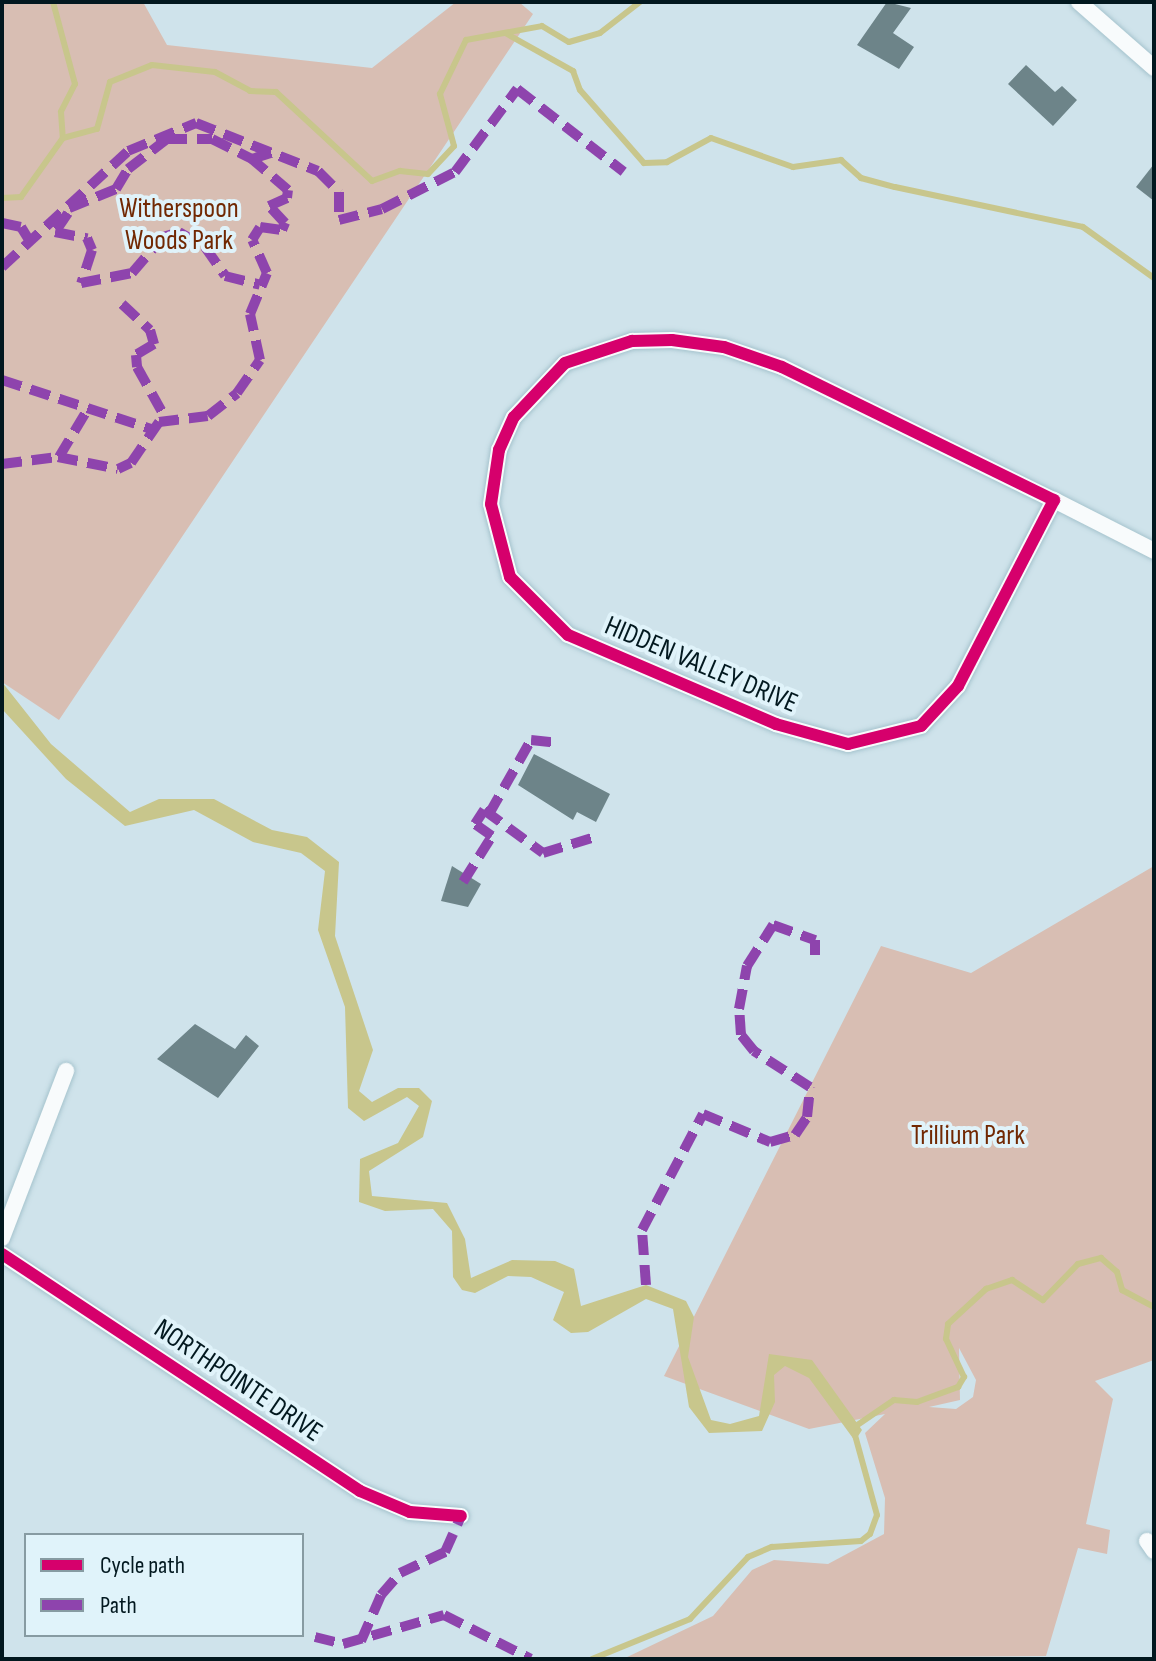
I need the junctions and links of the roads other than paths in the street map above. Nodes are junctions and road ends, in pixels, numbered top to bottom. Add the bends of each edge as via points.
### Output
1 (1079, 2) edge
2 (1154, 68) edge
3 (1054, 500) junction
4 (1154, 551) edge
5 (66, 1071) dead end
6 (2, 1238) edge
7 (2, 1254) edge
8 (461, 1516) dead end

1 - 2 street
3 - 3 street, HIDDEN VALLEY DRIVE via 947,703 902,735 848,744 776,724 568,635 510,577 491,504 499,450 537,385 596,349 672,340 724,347 782,367
3 - 4 street, HIDDEN VALLEY DRIVE
5 - 6 street
7 - 8 street, NORTHPOINTE DRIVE via 360,1491 410,1512

